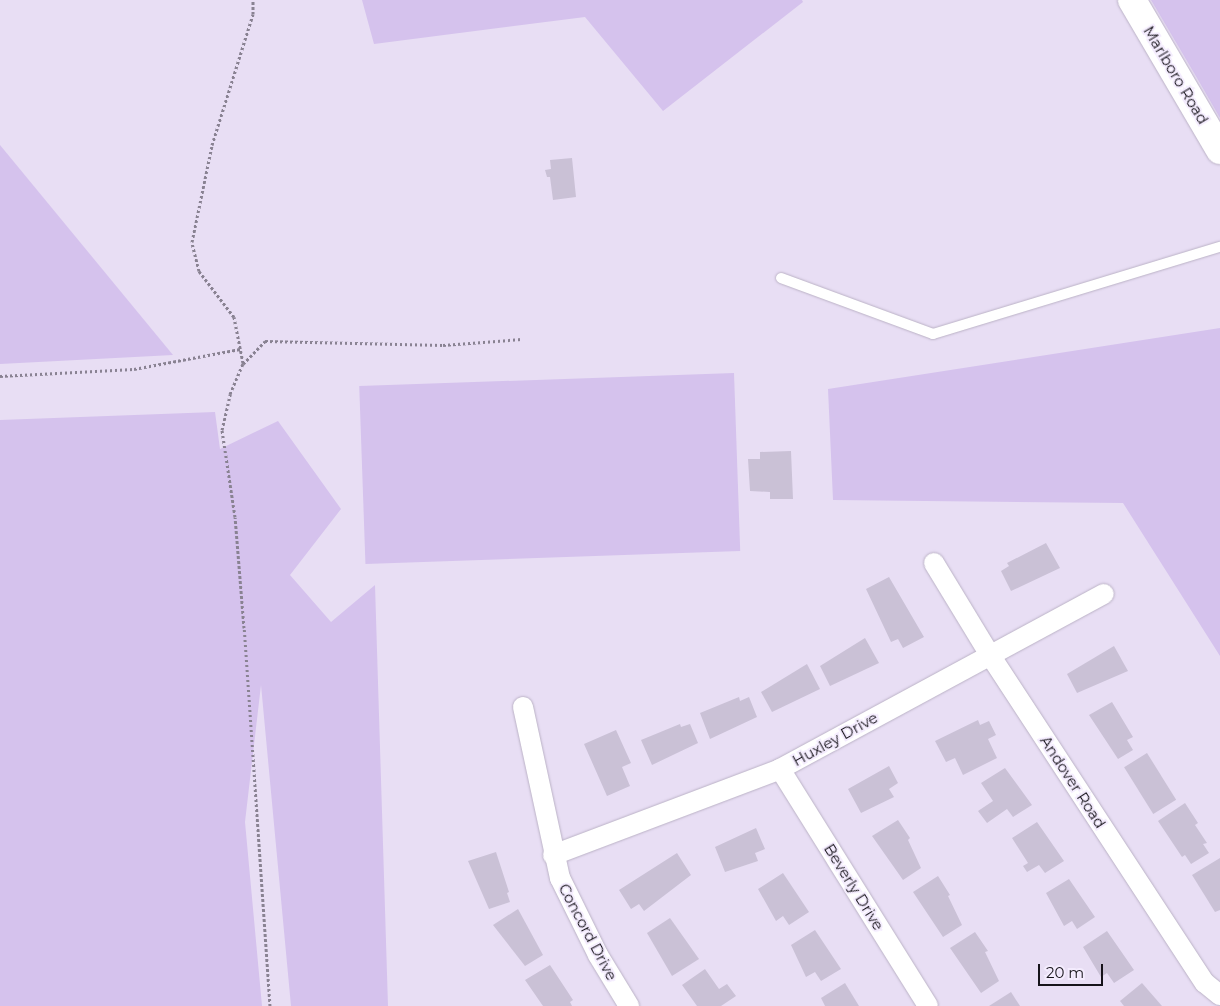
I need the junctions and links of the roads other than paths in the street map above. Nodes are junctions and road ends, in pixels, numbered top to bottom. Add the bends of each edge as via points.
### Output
1 (1132, 0) edge
2 (1220, 150) edge
3 (1220, 247) edge
4 (781, 278) dead end
5 (934, 563) dead end
6 (1104, 594) dead end
7 (990, 655) junction
8 (523, 706) dead end
9 (780, 769) junction
10 (553, 855) junction
11 (1220, 995) edge
12 (630, 1006) edge
13 (928, 1006) edge

1 - 2 street, Marlboro Road
3 - 4 lane via 933,334
5 - 7 street, Andover Road
6 - 7 street, Huxley Drive
7 - 9 street, Huxley Drive
7 - 11 street, Andover Road via 1205,983
8 - 10 street, Concord Drive
9 - 10 street, Huxley Drive
9 - 13 street, Beverly Drive
10 - 12 street, Concord Drive via 560,878 598,956

